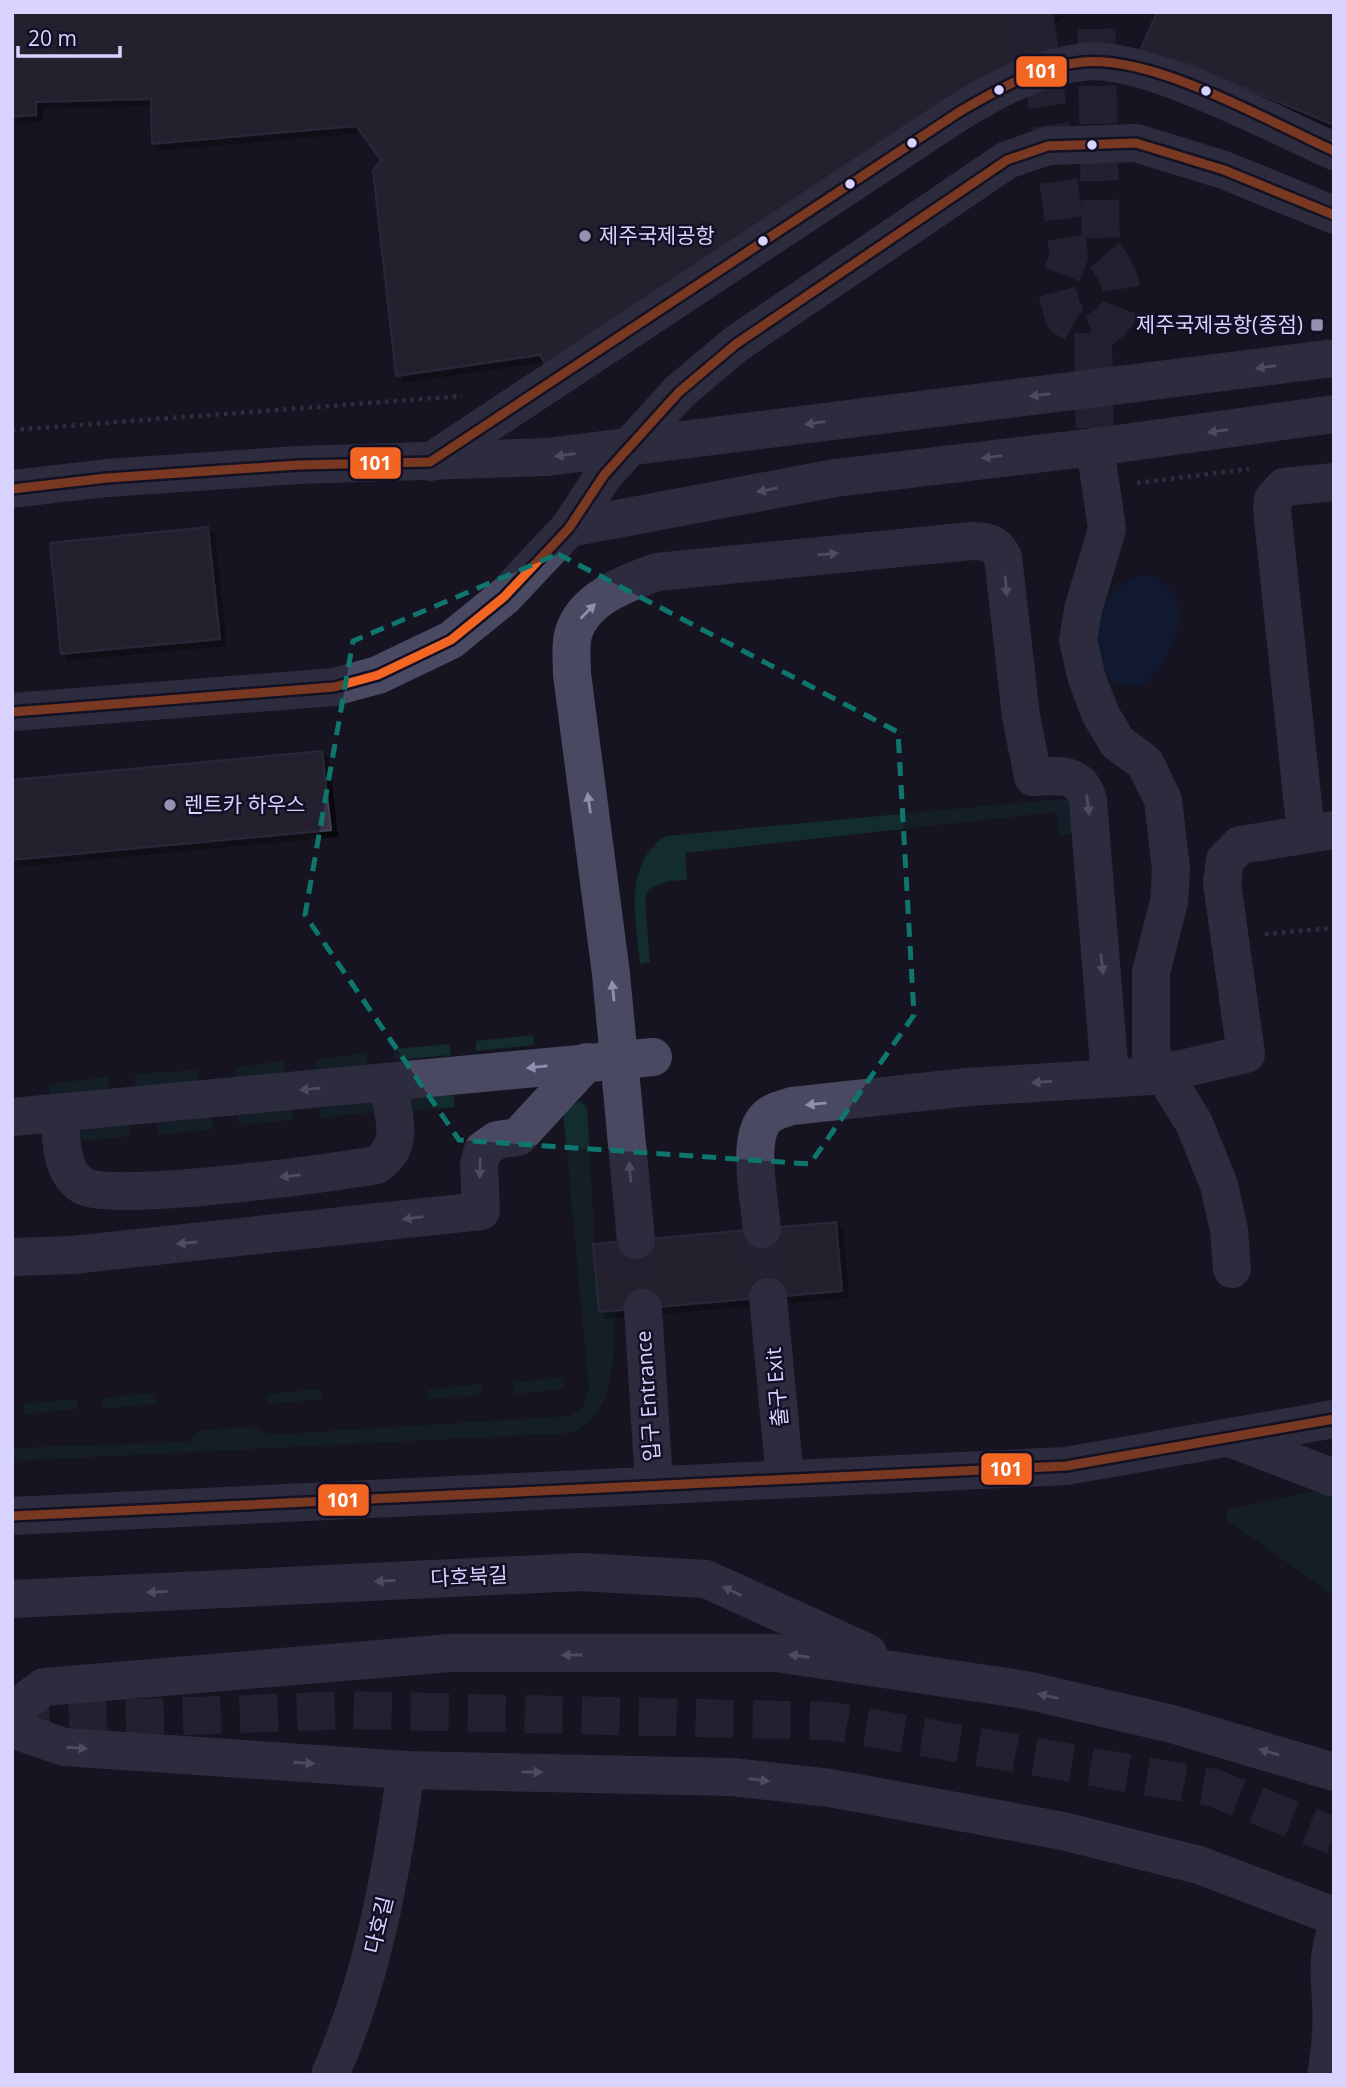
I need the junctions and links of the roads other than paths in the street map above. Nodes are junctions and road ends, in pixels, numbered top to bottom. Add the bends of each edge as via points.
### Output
1 (1334, 152) edge
2 (1334, 215) edge
3 (1334, 358) edge
4 (1334, 414) edge
5 (1095, 447) junction
6 (430, 462) junction
7 (1334, 482) edge
8 (12, 489) edge
9 (569, 527) junction
10 (12, 712) edge
11 (1320, 832) edge
12 (620, 1060) junction
13 (1164, 1074) junction
14 (1110, 1077) junction
15 (387, 1083) junction
16 (59, 1113) junction
17 (12, 1117) edge
18 (762, 1229) tunnel mouth
19 (636, 1240) tunnel mouth
20 (12, 1257) edge
21 (1232, 1269) dead end
22 (768, 1297) tunnel mouth
23 (643, 1308) tunnel mouth
24 (1334, 1419) edge
25 (1228, 1437) junction
26 (1269, 1452) junction
27 (785, 1478) junction
28 (1334, 1478) edge
29 (654, 1483) junction
30 (1334, 1501) edge
31 (12, 1516) edge
32 (12, 1599) edge
33 (905, 1670) junction
34 (12, 1711) edge
35 (12, 1729) edge
36 (406, 1770) junction
37 (1334, 1772) edge
38 (1334, 1916) edge
39 (1334, 1937) edge
40 (330, 2075) edge
41 (1326, 2075) edge

1 - 6 street via 1126,64 1085,62 1042,71 1005,84 959,112
2 - 9 street via 1224,170 1136,143 1048,146 1007,160 736,344 679,392 637,436
3 -> 6 street via 547,457
4 -> 5 street
5 -> 9 street via 835,478
5 - 13 street via 1107,529 1078,640 1101,715 1117,742 1145,763 1163,800 1171,869 1169,902 1150,972 1149,1017 1151,1054
6 - 8 street via 298,465
7 - 11 street via 1284,487 1273,499 1272,509
9 - 10 street via 504,597 451,640 378,675 287,693
11 - 13 street via 1240,845 1230,852 1222,871 1246,1054
12 -> 14 street via 572,674 573,636 582,615 611,593 657,572 982,541 992,543 1003,557 1021,716 1033,777 1073,778 1084,786 1088,800
12 -> 15 street
19 -> 12 street
12 -> 20 street via 518,1137 497,1140 483,1150 479,1164 481,1210 74,1255
13 - 14 street
13 - 21 street via 1194,1123 1219,1185
14 -> 18 street via 955,1089 777,1112 766,1117 755,1138
15 -> 16 street
15 -> 16 street via 396,1138 393,1151 376,1165 147,1192 103,1193 82,1186 64,1164
16 - 17 street
22 - 27 street, 출구 Exit
23 - 29 street, 입구 Entrance
24 - 25 street
25 - 26 street
25 - 27 street via 1066,1466
26 - 28 street
26 - 30 street
27 - 29 street
29 - 31 street
33 -> 32 street, 다호북길 via 706,1579 580,1572
33 -> 34 street via 776,1653 450,1653 44,1687
37 -> 33 street via 1172,1724 1026,1690
35 -> 36 street via 64,1747
36 -> 38 street via 732,1777 830,1788 1063,1831 1187,1862
36 - 40 street, 다호길 via 390,1884 353,2023
39 - 41 street via 1327,1962 1332,2003

